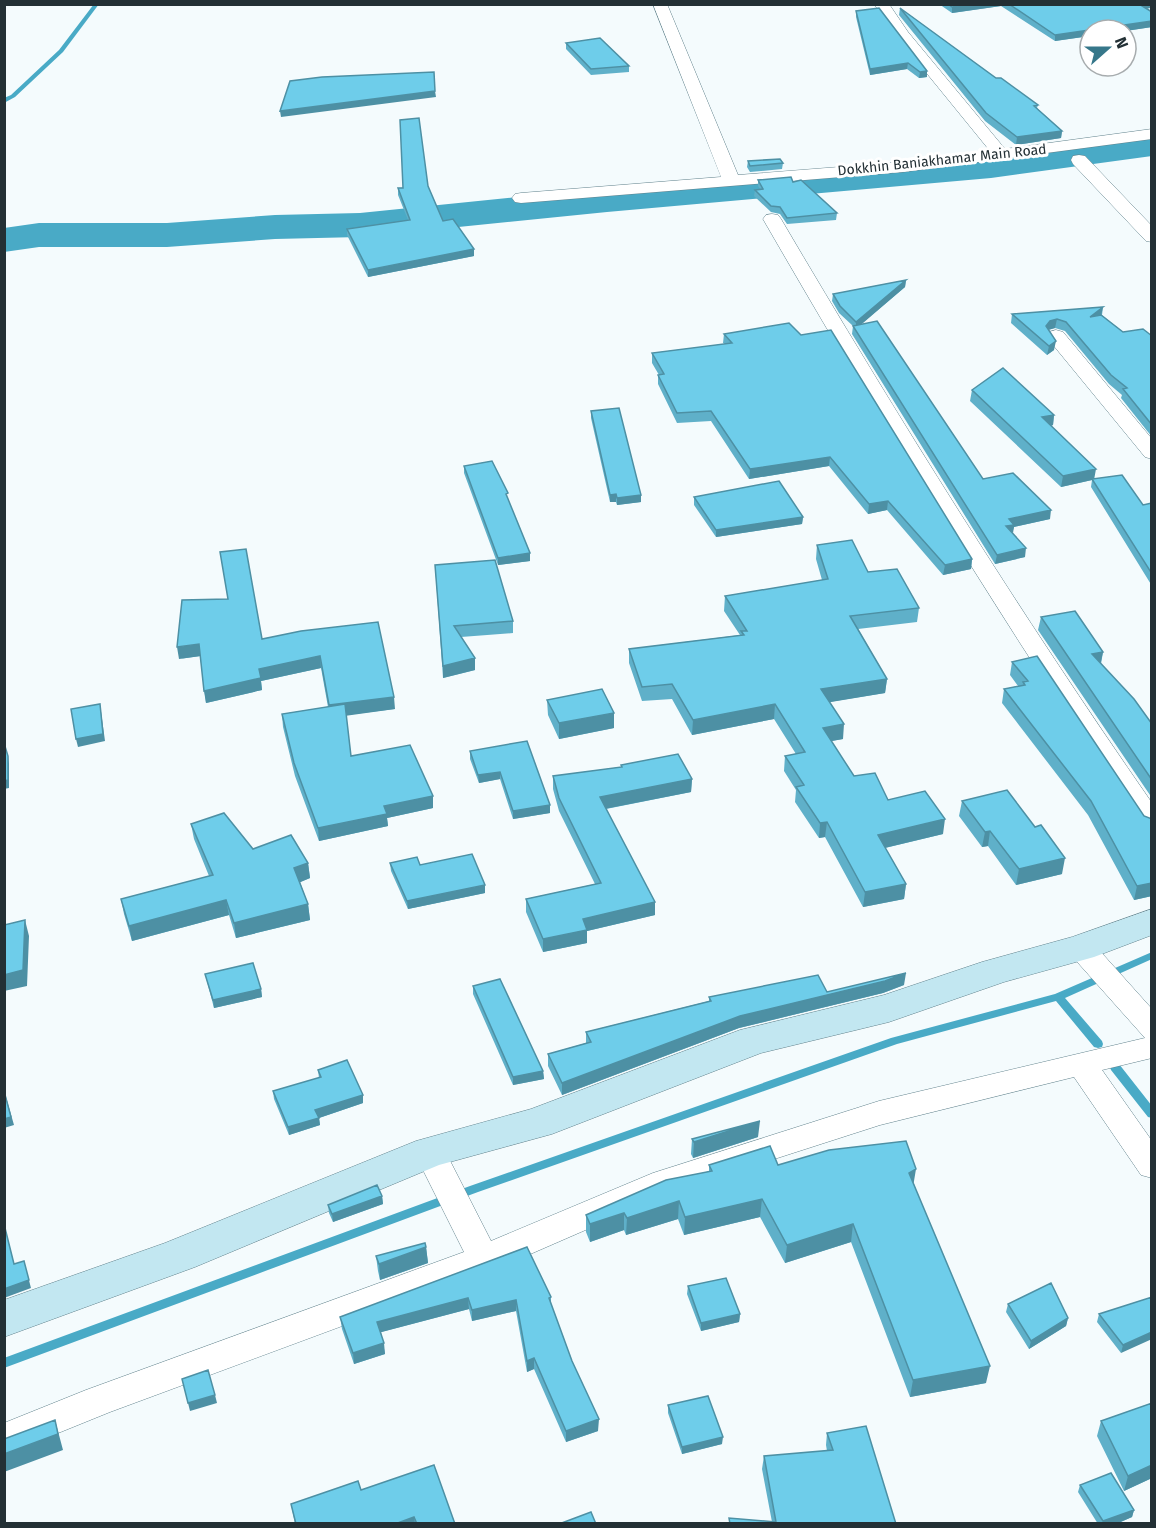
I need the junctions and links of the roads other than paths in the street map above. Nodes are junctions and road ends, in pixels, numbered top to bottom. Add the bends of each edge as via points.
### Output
1 (660, 4) edge
2 (881, 4) edge
3 (1152, 134) edge
4 (1002, 154) junction
5 (1079, 160) dead end
6 (731, 180) junction
7 (521, 198) dead end
8 (772, 219) dead end
9 (1152, 237) edge
10 (1056, 336) edge
11 (1152, 453) edge
12 (1152, 823) edge
13 (1152, 921) edge
14 (1082, 948) junction
15 (1152, 1029) edge
16 (1152, 1047) edge
17 (1081, 1064) junction
18 (430, 1152) junction
19 (1152, 1166) edge
20 (484, 1259) junction
21 (4, 1319) edge
22 (4, 1439) edge

1 - 6 street
2 - 4 street
3 - 4 street, Dokkhin Baniakhamar Main Road
4 - 6 street, Dokkhin Baniakhamar Main Road via 903,167
5 - 9 street
6 - 7 street, Dokkhin Baniakhamar Main Road
8 - 12 street via 958,529 1084,726
10 - 11 street
13 - 14 street
14 - 15 street
14 - 18 street via 995,971 890,1008 754,1040 538,1123
16 - 17 street
17 - 19 street
17 - 20 street via 879,1113 664,1182
18 - 20 street
18 - 21 street via 180,1255
20 - 22 street

